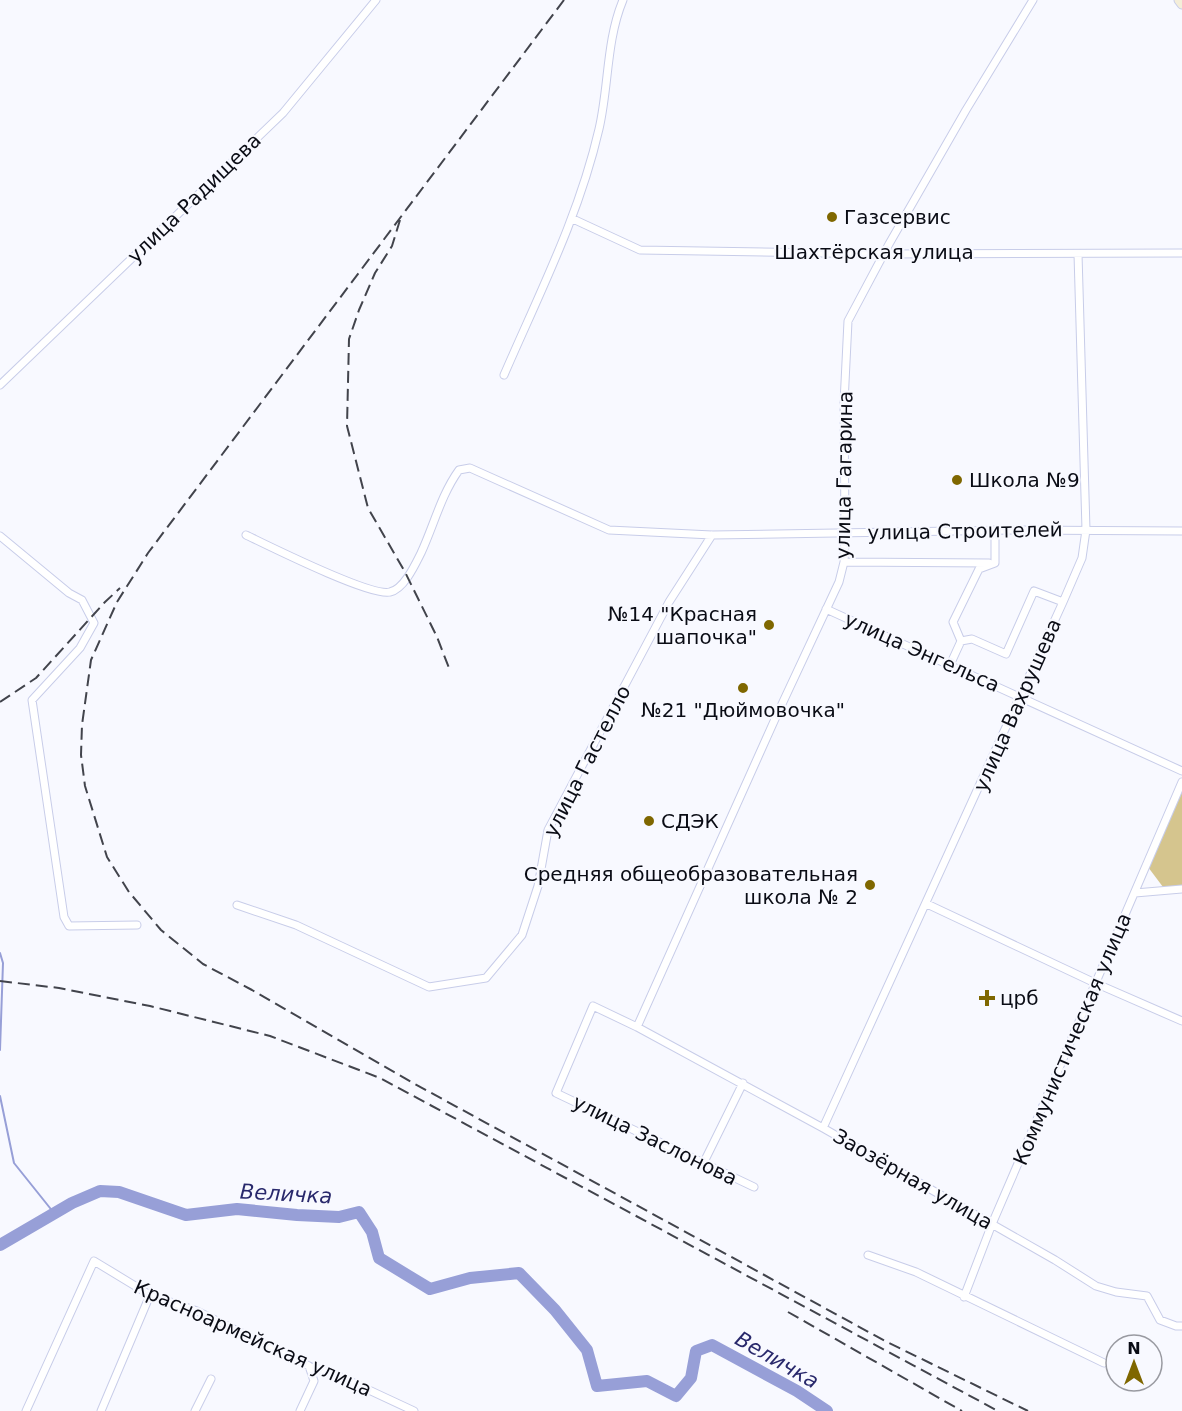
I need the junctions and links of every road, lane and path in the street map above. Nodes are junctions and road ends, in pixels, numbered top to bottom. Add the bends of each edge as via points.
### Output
1 (376, 0) edge
2 (623, 0) edge
3 (1033, 0) edge
4 (1179, 0) edge
5 (1182, 4) edge
6 (573, 219) junction
7 (1182, 253) edge
8 (884, 254) junction
9 (1078, 254) junction
10 (504, 375) dead end
11 (0, 385) edge
12 (995, 530) junction
13 (1086, 530) junction
14 (1182, 531) edge
15 (845, 532) junction
16 (246, 535) dead end
17 (712, 535) junction
18 (0, 536) edge
19 (844, 562) junction
20 (995, 563) junction
21 (1063, 602) junction
22 (826, 609) junction
23 (961, 641) junction
24 (950, 665) junction
25 (1022, 697) junction
26 (1182, 771) edge
27 (1182, 782) edge
28 (1182, 889) edge
29 (1135, 893) junction
30 (927, 904) junction
31 (237, 905) dead end
32 (136, 925) dead end
33 (1095, 983) junction
34 (1182, 1021) edge
35 (638, 1027) junction
36 (743, 1083) junction
37 (823, 1128) junction
38 (703, 1164) junction
39 (754, 1187) dead end
40 (992, 1224) junction
41 (868, 1255) dead end
42 (150, 1294) junction
43 (964, 1297) junction
44 (1182, 1326) edge
45 (1104, 1363) dead end
46 (309, 1366) junction
47 (211, 1379) dead end
48 (26, 1411) edge
49 (101, 1411) edge
50 (195, 1411) edge
51 (300, 1411) edge
52 (414, 1411) edge

1 - 11 street, улица Радищева via 283,113
2 - 6 street via 615,20 599,128
3 - 8 street, улица Гагарина
4 - 5 main road
6 - 8 street, Шахтёрская улица via 640,250
6 - 10 street
7 - 9 street, Шахтёрская улица
8 - 9 street, Шахтёрская улица
8 - 15 street, улица Гагарина via 848,321
9 - 13 street, улица Вахрушева
12 - 13 street, улица Строителей
12 - 15 street, улица Строителей
12 - 20 street
13 - 14 street, улица Строителей
13 - 21 street, улица Вахрушева via 1082,558
15 - 17 street, улица Строителей
15 - 19 street, улица Гагарина
16 - 17 street, улица Строителей via 340,578 393,592 420,554 450,483 459,470 470,468 609,530
17 - 31 street, улица Гастелло via 669,602 548,830 538,886 522,935 486,978 429,987 296,925
18 - 32 street via 82,600 94,623 80,648 32,700 64,917 69,926
19 - 20 street
19 - 22 street, улица Гагарина
20 - 23 street via 979,569 953,622
21 - 23 street via 1034,591 1005,654 972,639
21 - 25 street, улица Вахрушева
22 - 24 street, улица Энгельса
22 - 35 street, улица Гагарина
23 - 24 street
24 - 25 street, улица Энгельса
25 - 26 street, улица Энгельса
25 - 30 street, улица Вахрушева
27 - 29 street, Коммунистическая улица
28 - 29 street
29 - 33 street, Коммунистическая улица
30 - 33 street
30 - 37 street, улица Вахрушева
33 - 34 street
33 - 40 street, Коммунистическая улица
35 - 36 street, Заозёрная улица
35 - 38 street, улица Заслонова via 593,1006 556,1093
36 - 37 street, Заозёрная улица
36 - 38 street
37 - 40 street, Заозёрная улица
38 - 39 street, улица Заслонова
40 - 43 street, Коммунистическая улица
40 - 44 street, Заозёрная улица via 1096,1286 1148,1296 1160,1320
41 - 43 street via 916,1272
42 - 46 street, Красноармейская улица via 197,1311
42 - 48 street, Красноармейская улица via 94,1261
42 - 49 street
43 - 45 street
46 - 51 street via 314,1381
46 - 52 street, Красноармейская улица
47 - 50 street

